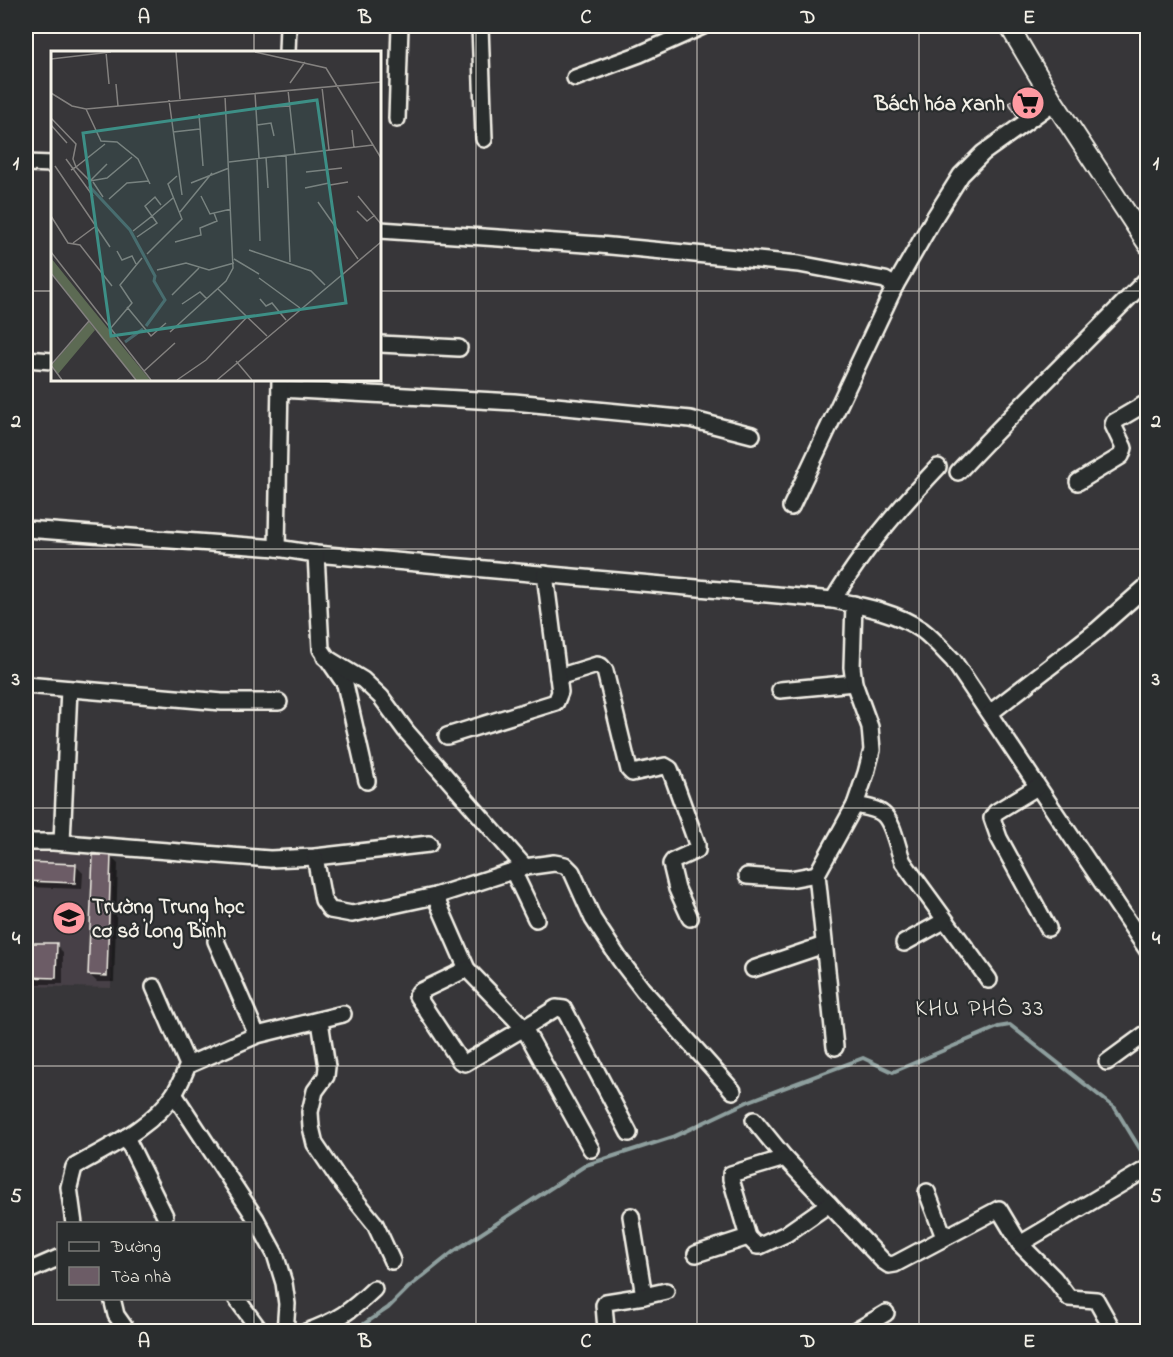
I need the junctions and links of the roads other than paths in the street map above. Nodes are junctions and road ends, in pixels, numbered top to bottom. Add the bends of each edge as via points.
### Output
1 (288, 26) edge
2 (400, 26) edge
3 (480, 26) edge
4 (703, 26) edge
5 (1009, 26) edge
6 (287, 51) edge
7 (575, 78) dead end
8 (1054, 102) junction
9 (397, 119) dead end
10 (484, 139) dead end
11 (26, 163) edge
12 (51, 164) edge
13 (381, 230) edge
14 (1148, 245) edge
15 (1148, 278) edge
16 (895, 286) junction
17 (381, 344) edge
18 (459, 348) dead end
19 (26, 359) edge
20 (51, 361) edge
21 (280, 384) edge
22 (1148, 402) edge
23 (752, 435) dead end
24 (938, 467) dead end
25 (958, 472) dead end
26 (1078, 482) dead end
27 (791, 507) dead end
28 (26, 529) edge
29 (277, 548) junction
30 (316, 554) junction
31 (545, 574) junction
32 (1148, 585) edge
33 (832, 600) junction
34 (854, 604) junction
35 (325, 657) junction
36 (558, 677) junction
37 (854, 684) junction
38 (26, 685) edge
39 (69, 689) junction
40 (780, 690) dead end
41 (279, 702) dead end
42 (990, 713) junction
43 (447, 736) dead end
44 (367, 781) dead end
45 (1037, 787) junction
46 (855, 805) junction
47 (26, 842) edge
48 (62, 842) junction
49 (429, 844) dead end
50 (315, 857) junction
51 (519, 869) junction
52 (817, 874) junction
53 (747, 876) dead end
54 (435, 896) junction
55 (690, 918) dead end
56 (536, 919) dead end
57 (944, 921) junction
58 (1048, 928) dead end
59 (216, 942) dead end
60 (904, 943) dead end
61 (824, 945) junction
62 (1148, 951) edge
63 (467, 969) junction
64 (753, 969) dead end
65 (989, 980) dead end
66 (154, 987) dead end
67 (343, 1014) dead end
68 (320, 1021) junction
69 (524, 1028) junction
70 (257, 1035) junction
71 (1145, 1040) edge
72 (835, 1047) dead end
73 (1107, 1062) dead end
74 (188, 1065) junction
75 (733, 1091) dead end
76 (174, 1094) junction
77 (753, 1120) dead end
78 (628, 1133) dead end
79 (126, 1137) junction
80 (591, 1149) dead end
81 (784, 1158) junction
82 (1144, 1170) edge
83 (927, 1192) dead end
84 (829, 1204) junction
85 (165, 1215) dead end
86 (631, 1216) dead end
87 (253, 1221) edge
88 (74, 1222) edge
89 (748, 1237) junction
90 (944, 1237) junction
91 (1020, 1244) junction
92 (696, 1254) dead end
93 (57, 1258) edge
94 (392, 1261) dead end
95 (26, 1272) edge
96 (374, 1289) dead end
97 (666, 1291) dead end
98 (644, 1296) junction
99 (112, 1300) edge
100 (237, 1300) edge
101 (886, 1313) dead end
102 (128, 1332) edge
103 (261, 1332) edge
104 (285, 1332) edge
105 (306, 1332) edge
106 (604, 1332) edge
107 (854, 1332) edge
108 (1114, 1332) edge

1 - 6 street
2 - 9 street
3 - 10 street
4 - 7 street
5 - 8 street
8 - 14 street
8 - 16 street via 983,153 961,175
11 - 12 street
13 - 16 street via 600,245 816,266 885,280
15 - 25 street
16 - 27 street
17 - 18 street
19 - 20 street
21 - 23 street via 690,419
21 - 29 street
22 - 26 street via 1114,422 1124,448 1121,456
24 - 33 street via 898,509
28 - 29 street
29 - 30 street
30 - 31 street
30 - 35 street via 320,641
31 - 33 street
31 - 36 street
32 - 42 street
33 - 34 street
34 - 37 street
34 - 42 street via 908,621 924,631 953,660
35 - 44 street via 345,684
35 - 51 street via 363,680 381,697
36 - 43 street via 560,692 556,702
36 - 55 street via 601,666 629,770 632,773 665,766 670,769 697,844 697,850 671,864
37 - 40 street
37 - 46 street via 870,727 872,750
38 - 39 street
39 - 41 street via 222,702
39 - 48 street
42 - 45 street
45 - 58 street via 992,818
45 - 62 street
46 - 52 street
46 - 57 street via 883,814 892,826 903,862
47 - 48 street
48 - 50 street via 270,859
49 - 50 street
50 - 54 street via 323,900 330,910 352,914
51 - 54 street
51 - 56 street
51 - 75 street via 554,863 565,865 572,872 593,919 620,960
52 - 53 street via 790,879
52 - 61 street
54 - 63 street
57 - 60 street
57 - 65 street
59 - 70 street
61 - 64 street
61 - 72 street
63 - 69 street
63 - 69 street via 417,996 460,1061 465,1063
66 - 74 street
67 - 68 street
68 - 70 street
68 - 94 street via 327,1067 310,1112 315,1144 375,1224
69 - 78 street via 556,1008 564,1009
69 - 80 street
70 - 74 street
71 - 73 street
74 - 76 street
76 - 79 street via 157,1114
76 - 87 street
77 - 81 street
79 - 85 street
79 - 88 street via 74,1167 69,1187
81 - 84 street
81 - 89 street via 731,1174
82 - 91 street
83 - 90 street
84 - 89 street via 786,1234 760,1246
84 - 90 street via 889,1264
86 - 98 street
87 - 104 street via 275,1254 284,1283
89 - 92 street
90 - 91 street via 999,1209
91 - 108 street via 1069,1298 1096,1300
93 - 95 street
96 - 105 street via 347,1314
97 - 98 street
98 - 106 street via 606,1302
99 - 102 street via 116,1315
100 - 103 street
101 - 107 street

